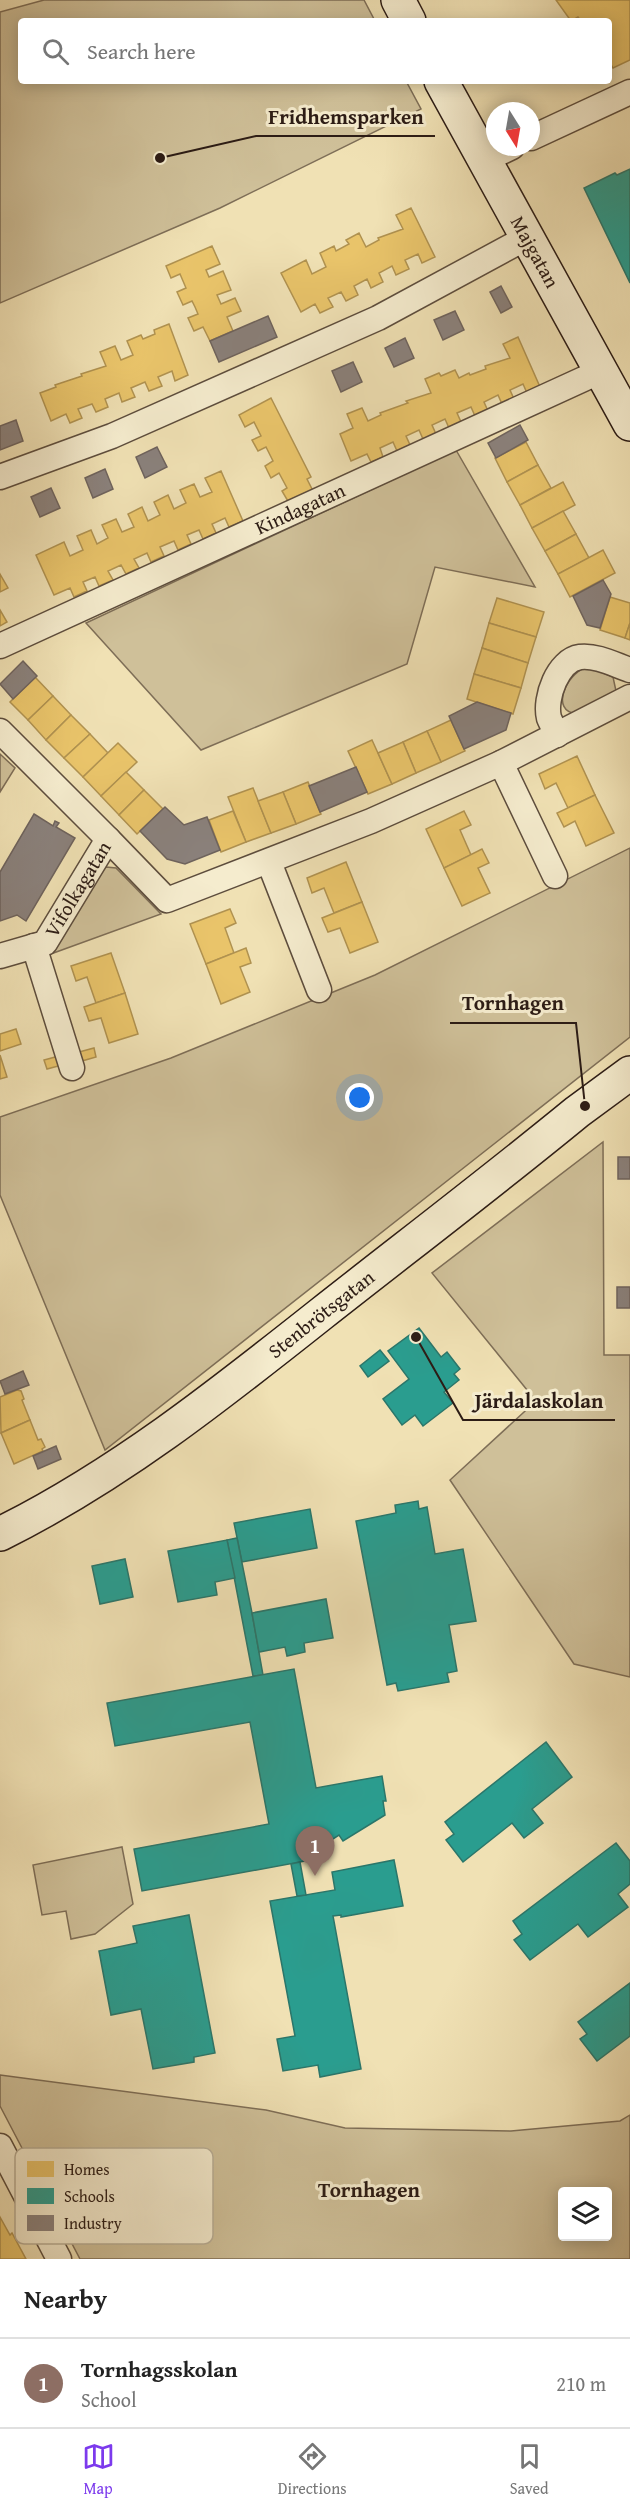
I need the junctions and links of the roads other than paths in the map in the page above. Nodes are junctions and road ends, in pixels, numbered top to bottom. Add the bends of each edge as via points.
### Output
1 (398, 0) edge
2 (407, 18) edge
3 (443, 84) edge
4 (630, 92) edge
5 (540, 134) edge
6 (493, 156) edge
7 (483, 161) junction
8 (526, 238) junction
9 (601, 371) junction
10 (630, 424) edge
11 (0, 477) edge
12 (0, 646) edge
13 (630, 670) edge
14 (630, 697) edge
15 (0, 731) edge
16 (557, 735) junction
17 (501, 763) junction
18 (108, 839) junction
19 (269, 861) junction
20 (555, 876) dead end
21 (34, 946) junction
22 (0, 956) edge
23 (319, 990) dead end
24 (72, 1068) dead end
25 (630, 1073) edge
26 (2, 1527) edge
27 (0, 2146) edge
28 (15, 2175) edge
29 (51, 2244) edge
30 (59, 2259) edge

1 - 2 street
3 - 7 street, Majgatan
4 - 5 street
6 - 7 street
7 - 8 street, Majgatan
8 - 9 street, Majgatan
8 - 11 street via 367,323 112,436
9 - 10 street, Majgatan
9 - 12 street, Kindagatan
13 - 16 street via 583,656 568,660 556,677 549,706
14 - 16 street, Vifolkagatan
15 - 18 street
16 - 17 street, Vifolkagatan
17 - 19 street, Vifolkagatan
17 - 20 street
18 - 19 street, Vifolkagatan via 167,900
18 - 21 street, Vifolkagatan via 45,943
19 - 23 street
21 - 22 street, Vifolkagatan
21 - 24 street, Vifolkagatan
25 - 26 street, Stenbrötsgatan via 173,1428 59,1503
27 - 28 street
29 - 30 street

